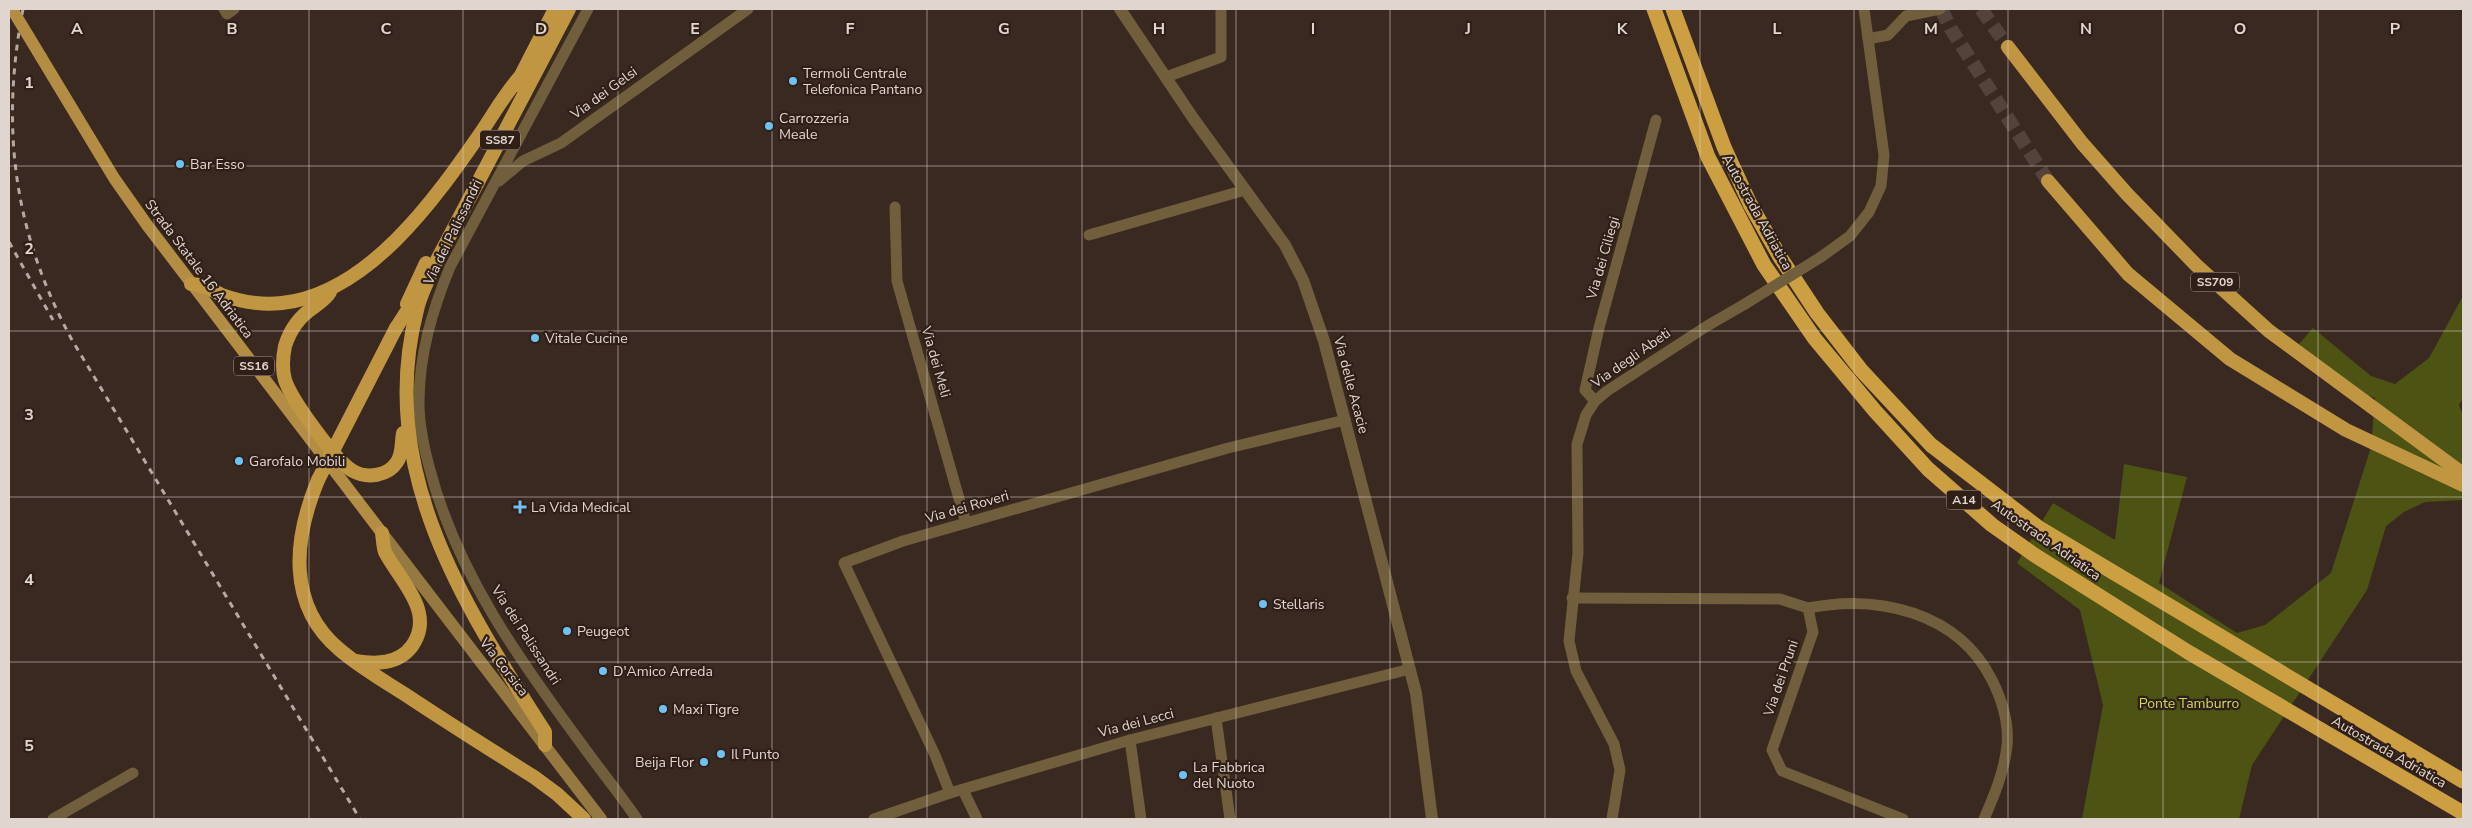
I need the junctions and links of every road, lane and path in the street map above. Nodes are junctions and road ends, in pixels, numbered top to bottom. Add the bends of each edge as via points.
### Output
1 (12, 9) edge
2 (224, 9) edge
3 (234, 9) edge
4 (555, 9) edge
5 (569, 9) edge
6 (588, 9) edge
7 (748, 9) edge
8 (1120, 9) edge
9 (1221, 9) edge
10 (1654, 9) edge
11 (1673, 9) edge
12 (1864, 9) edge
13 (1940, 9) edge
14 (1868, 39) junction
15 (2008, 48) tunnel mouth
16 (1166, 77) junction
17 (519, 78) junction
18 (1656, 120) dead end
19 (2048, 181) tunnel mouth
20 (1244, 190) junction
21 (482, 205) junction
22 (895, 208) dead end
23 (1089, 235) dead end
24 (432, 271) junction
25 (191, 284) junction
26 (332, 287) junction
27 (396, 328) junction
28 (1595, 401) junction
29 (406, 418) junction
30 (1345, 420) junction
31 (2463, 474) edge
32 (2463, 485) edge
33 (966, 523) junction
34 (382, 533) junction
35 (1572, 598) junction
36 (1808, 608) junction
37 (354, 661) junction
38 (1410, 669) junction
39 (1216, 718) junction
40 (1130, 740) junction
41 (545, 745) junction
42 (133, 773) dead end
43 (2463, 781) edge
44 (963, 790) junction
45 (950, 793) junction
46 (2463, 813) edge
47 (53, 819) edge
48 (584, 819) edge
49 (601, 819) edge
50 (637, 819) edge
51 (874, 819) edge
52 (977, 819) edge
53 (1141, 819) edge
54 (1230, 819) edge
55 (1432, 819) edge
56 (1612, 819) edge
57 (1903, 819) edge
58 (1984, 819) edge

1 - 25 main road, Strada Statale 16 Adriatica / SS16, bridge via 114,178
2 - 3 street via 227,14
4 - 17 highway, SS87
5 - 24 highway, SS87
6 - 21 street, Via dei Palissandri
7 - 21 street, Via dei Gelsi via 561,143 515,166
8 - 16 street, Via delle Acacie
9 - 16 street via 1221,57
10 - 46 highway, Autostrada Adriatica / A14 via 1708,158 1764,265 1815,339 1928,469 1992,525 2033,554 2196,657
11 - 43 highway, Autostrada Adriatica / A14 via 1724,148 1780,257 1861,370 1931,445 2039,528
12 - 14 street, Via degli Abeti
13 - 14 street via 1906,16 1888,35
14 - 28 street, Via degli Abeti, bridge via 1884,155 1880,186 1869,212 1850,236 1821,257 1664,353
15 - 31 highway, SS709 via 2082,143 2196,265 2268,331
16 - 20 street, Via delle Acacie
17 - 26 highway via 461,162 417,217 374,259
17 - 27 highway, SS87
18 - 28 street, Via dei Ciliegi via 1585,390
19 - 32 highway via 2128,274 2230,359 2346,430
20 - 23 street
20 - 30 street, Via delle Acacie via 1285,245 1302,280 1324,341
21 - 50 street, Via dei Palissandri via 436,300 426,337 419,404 422,440 450,534 486,606 582,746
22 - 33 street, Via dei Meli via 897,281
24 - 27 highway
24 - 29 highway via 418,307 410,344
25 - 26 highway via 201,284 235,299 269,304 298,300
25 - 34 main road, Strada Statale 16 Adriatica / SS16
26 - 29 highway via 327,298 297,322 287,340 284,375 292,397 343,464 360,474 378,475 398,462
27 - 37 highway, bridge via 318,480 307,506 301,536 299,571 302,593 309,610 325,635
28 - 35 street, Via degli Abeti via 1586,415 1577,444 1578,553
29 - 41 highway via 426,512 444,558 478,624 545,732
30 - 33 street, Via dei Roveri via 1228,448
30 - 38 street, Via delle Acacie
33 - 45 street, Via dei Roveri via 903,541 844,563
34 - 37 highway via 384,551 416,602 420,624 409,650 392,660 378,663
34 - 41 main road, Via Corsica / SS16
35 - 36 street via 1780,599
35 - 56 street, Via degli Abeti via 1571,656 1588,698 1614,744 1620,770
36 - 57 street, Via dei Pruni via 1812,632 1772,750 1782,771
36 - 58 street via 1870,604 1896,608 1922,615 1949,629 1972,649 2000,695 2007,725 2004,764
37 - 48 highway via 534,777
38 - 39 street, Via dei Lecci
38 - 55 street, Via delle Acacie via 1423,736
39 - 40 street, Via dei Lecci
39 - 54 street
40 - 44 street, Via dei Lecci
40 - 53 street
41 - 49 main road, Via Corsica / SS16
42 - 47 street
44 - 45 street, Via dei Lecci
44 - 52 street
45 - 51 street, Via dei Lecci

